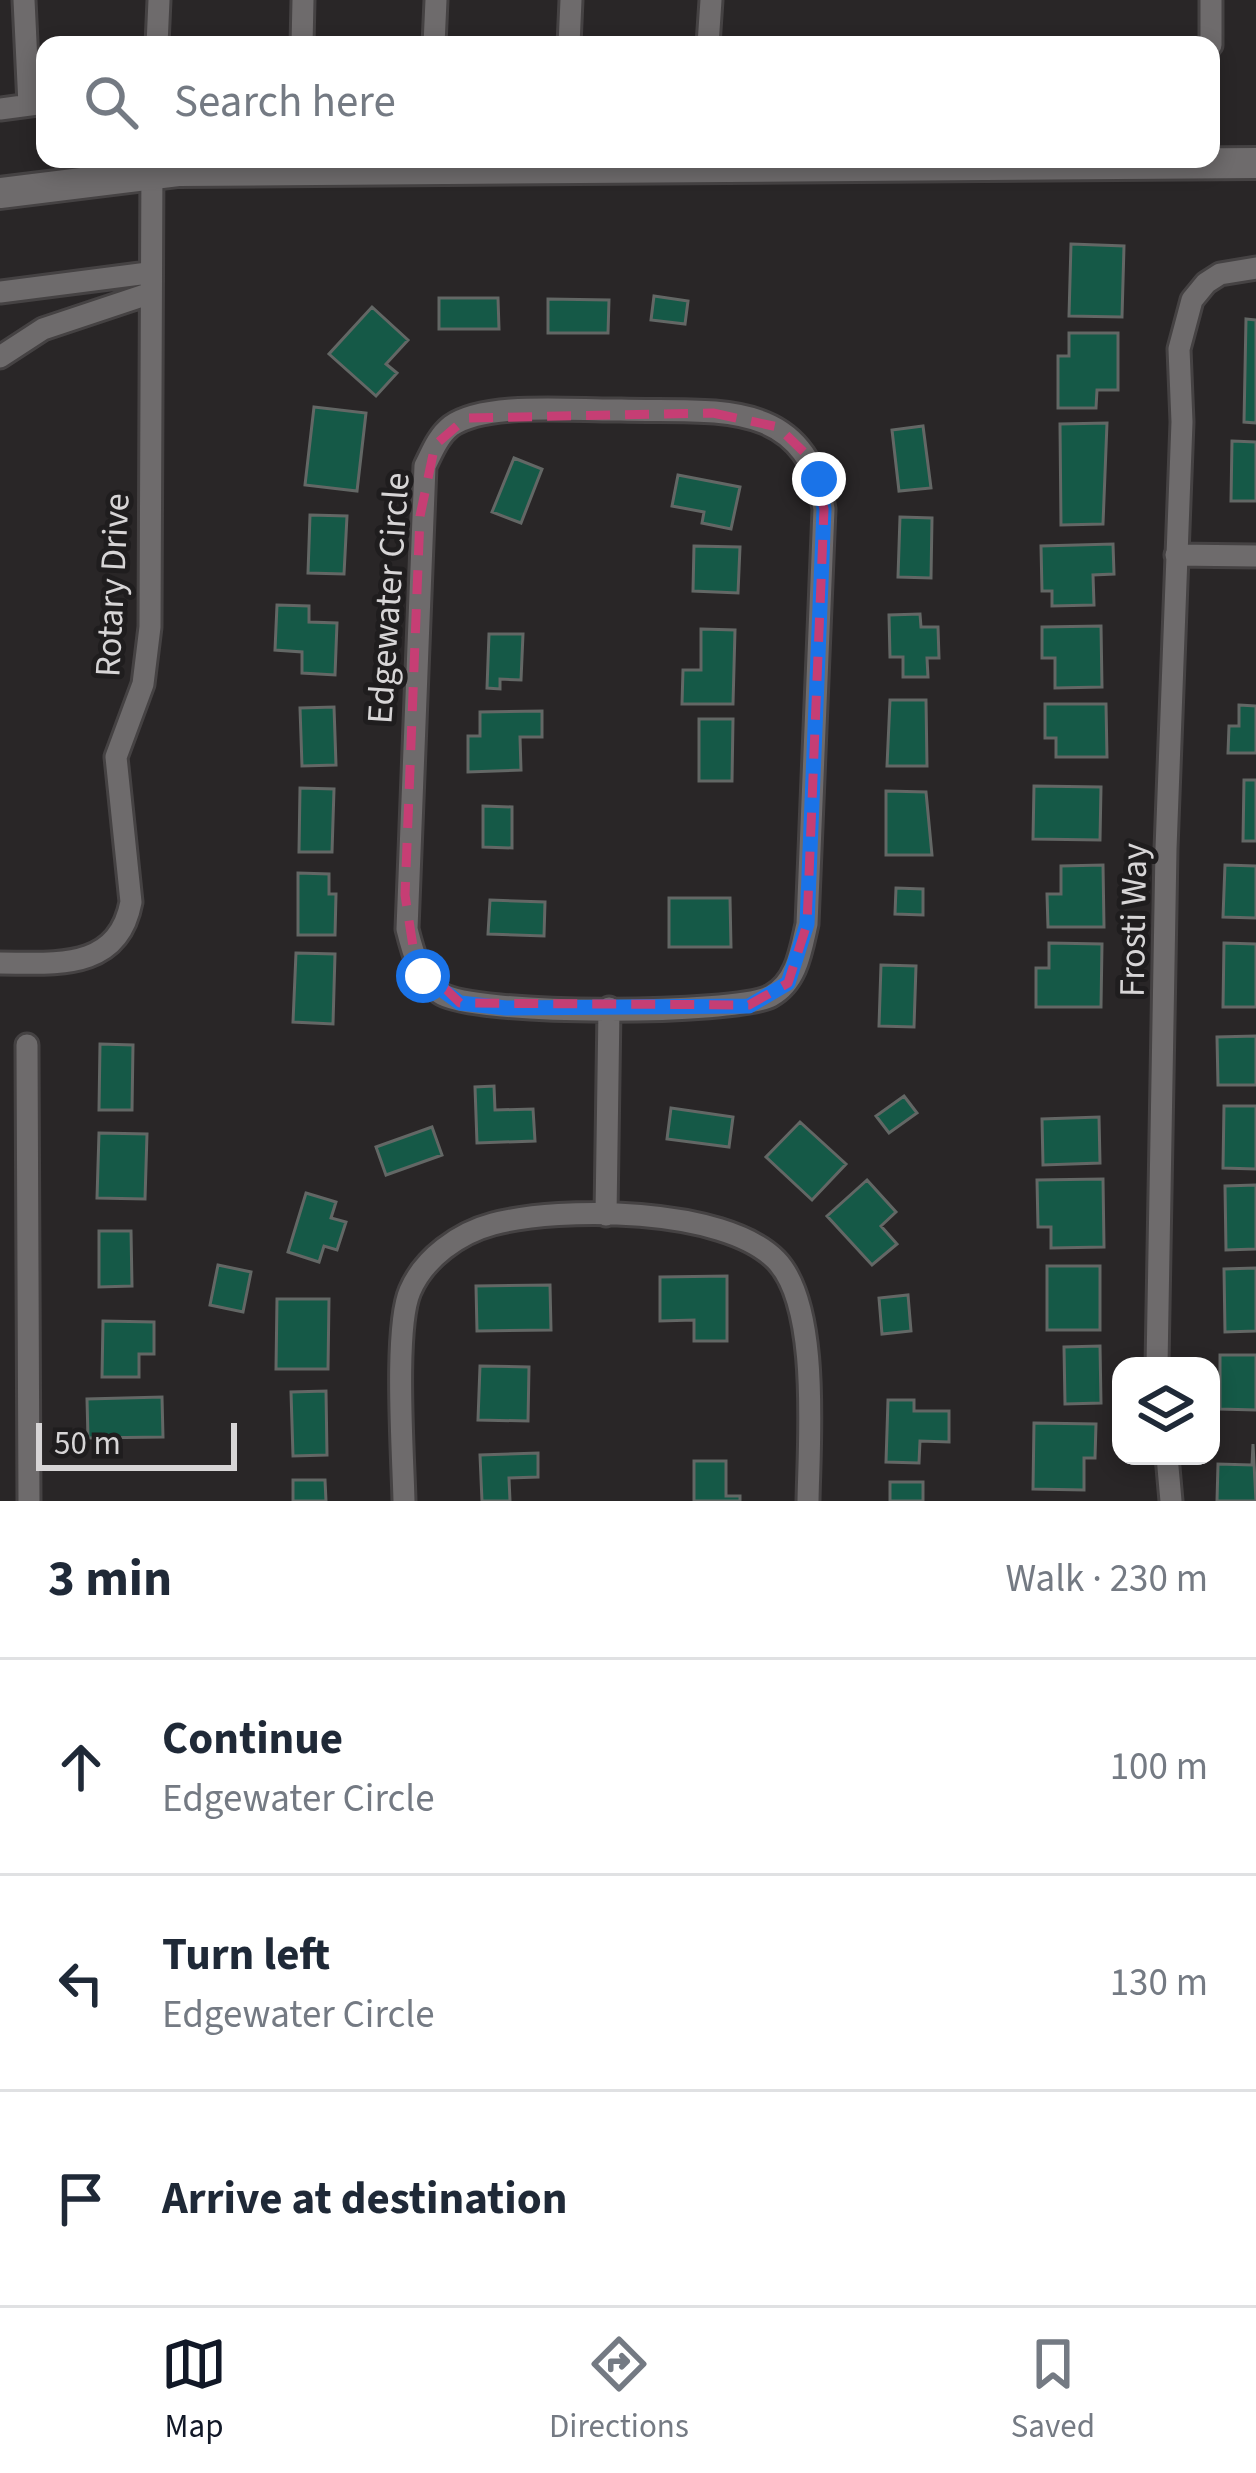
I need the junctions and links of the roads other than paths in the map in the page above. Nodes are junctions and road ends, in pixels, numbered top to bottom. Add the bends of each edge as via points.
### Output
1 (24, 0) edge
2 (159, 0) edge
3 (303, 0) edge
4 (436, 0) edge
5 (571, 0) edge
6 (712, 0) edge
7 (1211, 0) edge
8 (157, 36) edge
9 (302, 36) edge
10 (434, 36) edge
11 (569, 36) edge
12 (709, 36) edge
13 (1210, 36) edge
14 (36, 96) edge
15 (36, 104) edge
16 (0, 109) edge
17 (1220, 162) edge
18 (1256, 164) edge
19 (141, 168) edge
20 (152, 168) edge
21 (0, 193) edge
22 (1256, 268) edge
23 (148, 283) junction
24 (0, 292) edge
25 (0, 357) edge
26 (1176, 555) junction
27 (1256, 556) edge
28 (0, 963) edge
29 (609, 1008) junction
30 (27, 1045) dead end
31 (606, 1215) junction
32 (1157, 1357) edge
33 (1168, 1465) edge
34 (28, 1501) edge
35 (404, 1501) edge
36 (808, 1501) edge
37 (1171, 1501) edge

1 - 14 street
2 - 8 street
3 - 9 street
4 - 10 street
5 - 11 street
6 - 12 street
7 - 13 street
15 - 16 street
17 - 18 main road
19 - 21 main road
20 - 23 street, Rotary Drive
22 - 26 street, Frosti Way via 1206,283 1184,323
23 - 24 street
23 - 25 street via 43,328
23 - 28 street, Rotary Drive via 150,627 143,684 116,757 128,923 84,961
26 - 27 street
26 - 32 street, Frosti Way
29 - 29 street, Edgewater Circle via 460,1003 441,994 415,959 405,895 425,466 449,427 494,412 753,418 804,449 824,509 800,956 788,983 749,1006
29 - 31 street
30 - 34 street
31 - 35 street via 494,1224 443,1249 423,1269 404,1308
31 - 36 street via 716,1227 750,1241 785,1273 806,1355
33 - 37 street

